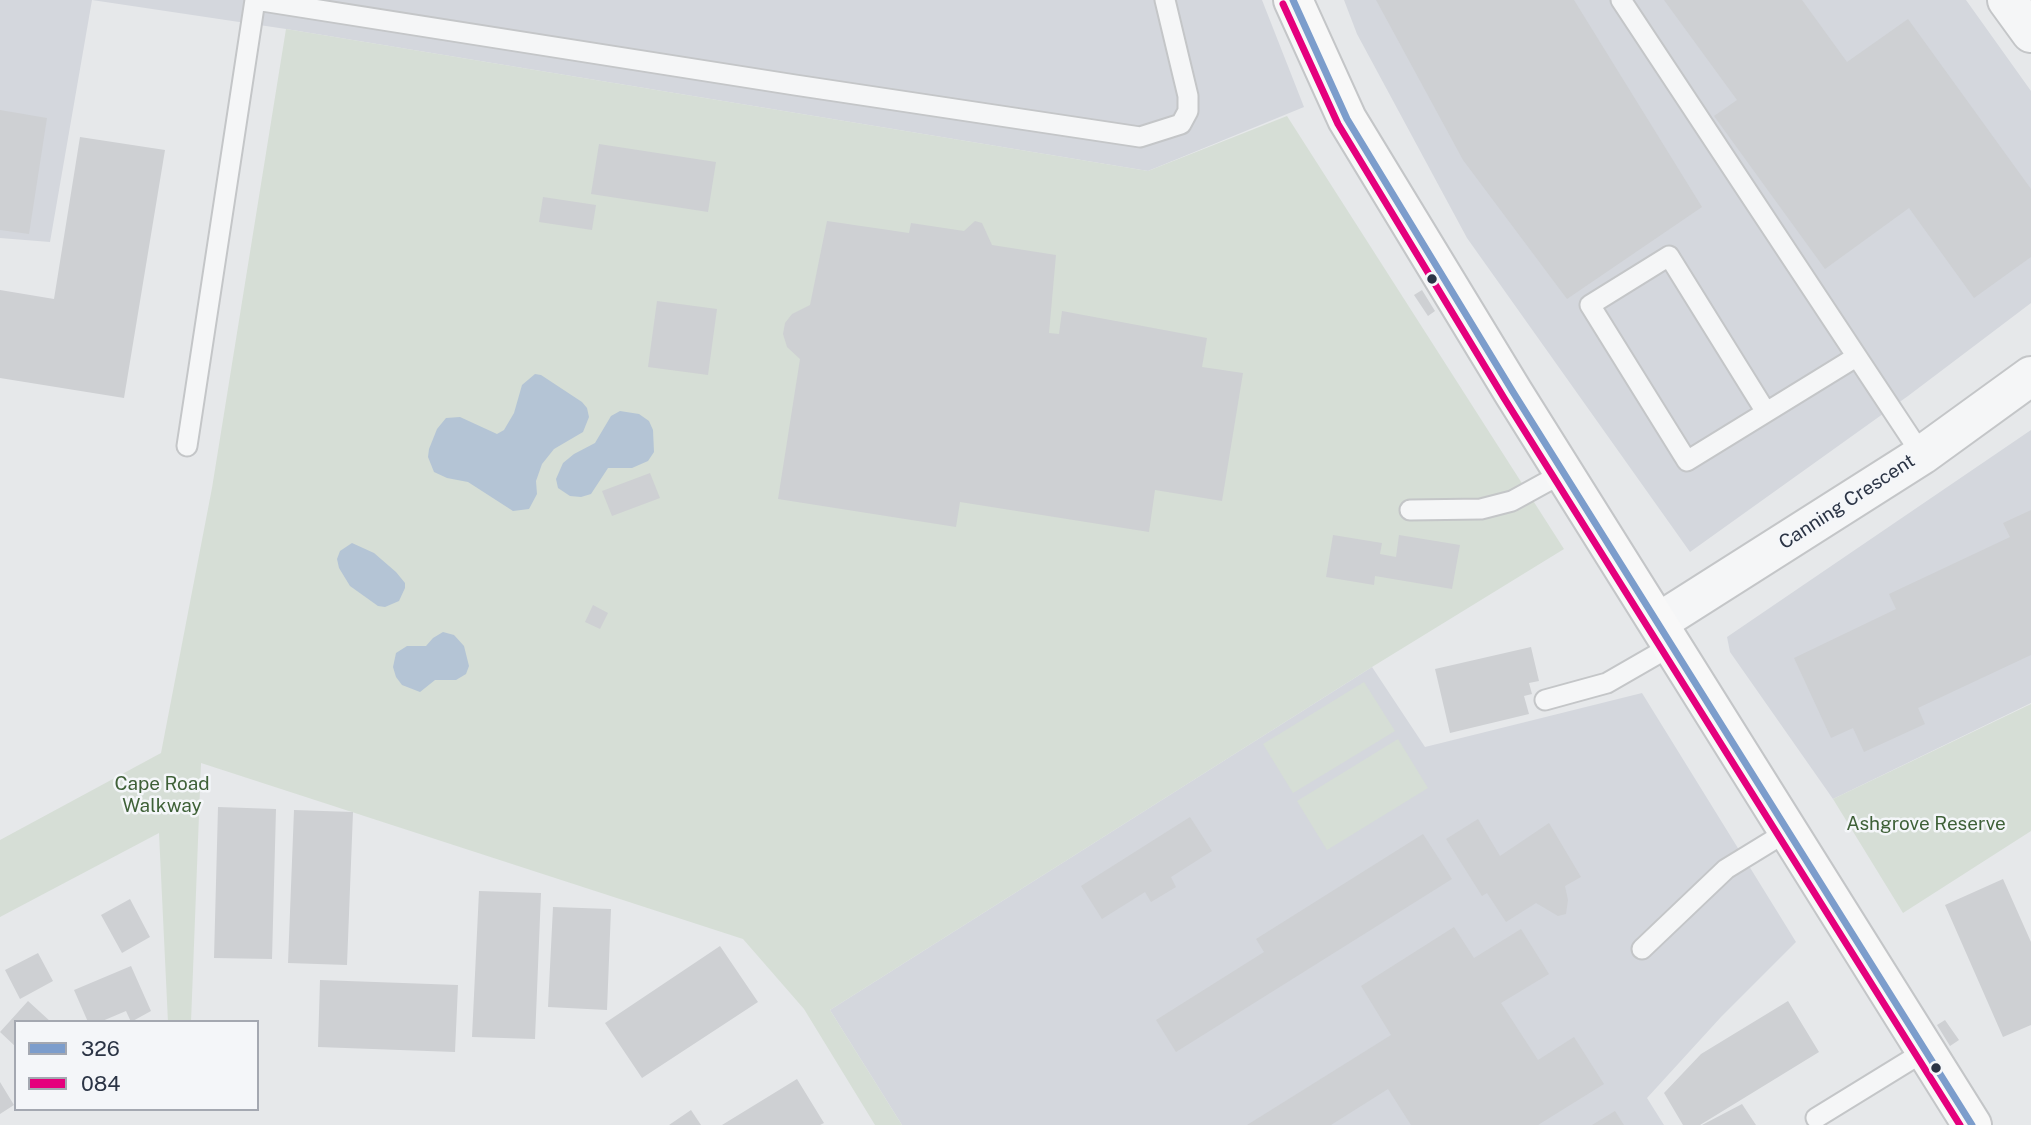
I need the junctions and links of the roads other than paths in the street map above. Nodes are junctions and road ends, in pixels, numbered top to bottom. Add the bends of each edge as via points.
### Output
1 (256, 0) edge
2 (1165, 0) edge
3 (1293, 0) edge
4 (1621, 0) edge
5 (2007, 0) edge
6 (2031, 33) edge
7 (1856, 357) junction
8 (2031, 376) edge
9 (1766, 412) junction
10 (187, 446) dead end
11 (1922, 455) junction
12 (1563, 472) junction
13 (1410, 510) dead end
14 (1666, 633) junction
15 (1545, 700) dead end
16 (1788, 831) junction
17 (1642, 949) dead end
18 (1925, 1051) junction
19 (1816, 1118) dead end
20 (1972, 1125) edge

1 - 2 lane via 1140,137 1181,124 1188,111
1 - 10 lane
3 - 12 main road via 1347,119
4 - 7 lane
5 - 6 street
7 - 9 lane
7 - 11 lane
8 - 11 street, Canning Crescent
9 - 9 lane via 1687,461 1590,305 1669,256
11 - 14 street, Canning Crescent
12 - 13 lane via 1512,501 1481,509
12 - 14 main road
14 - 15 lane via 1607,684
14 - 16 main road
16 - 17 lane via 1726,869
16 - 18 main road
18 - 19 lane
18 - 20 main road

